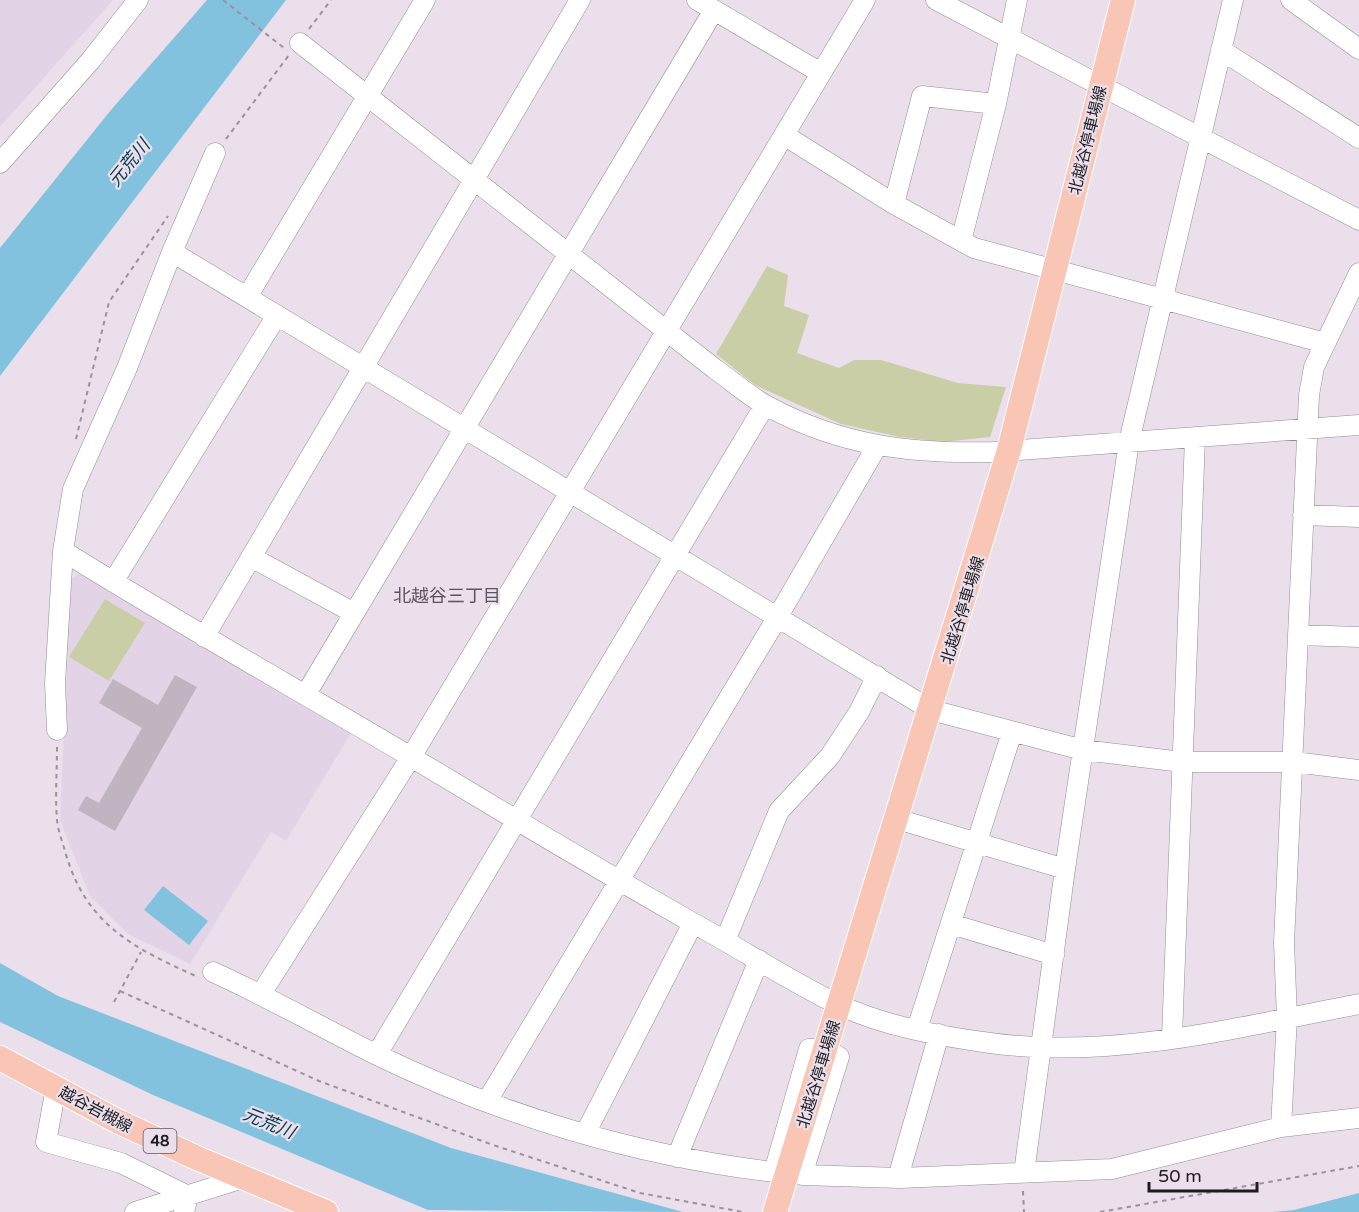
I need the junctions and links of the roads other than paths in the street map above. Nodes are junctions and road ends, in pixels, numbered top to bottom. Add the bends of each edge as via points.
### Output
1 (138, 0) edge
2 (425, 0) edge
3 (580, 0) edge
4 (865, 0) edge
5 (936, 0) edge
6 (1017, 0) edge
7 (1123, 0) edge
8 (1233, 0) edge
9 (1291, 0) edge
10 (705, 5) edge
11 (1009, 37) junction
12 (294, 47) road end
13 (1359, 49) edge
14 (1221, 50) junction
15 (821, 73) junction
16 (1100, 86) junction
17 (368, 96) junction
18 (996, 104) junction
19 (784, 135) junction
20 (1201, 137) junction
21 (1359, 138) edge
22 (215, 153) road end
23 (0, 163) edge
24 (474, 178) junction
25 (894, 204) junction
26 (1359, 220) edge
27 (961, 241) junction
28 (172, 252) junction
29 (569, 254) junction
30 (1055, 269) junction
31 (1359, 273) edge
32 (247, 297) junction
33 (1163, 299) junction
34 (277, 315) junction
35 (667, 331) junction
36 (1325, 343) junction
37 (363, 367) junction
38 (765, 405) junction
39 (1359, 425) edge
40 (464, 429) junction
41 (1307, 429) junction
42 (1195, 438) junction
43 (1130, 442) junction
44 (877, 446) junction
45 (1009, 450) junction
46 (569, 493) junction
47 (1303, 515) junction
48 (1359, 517) edge
49 (63, 550) junction
50 (675, 556) junction
51 (251, 557) junction
52 (113, 582) junction
53 (354, 613) junction
54 (777, 618) junction
55 (1299, 636) junction
56 (204, 637) junction
57 (1359, 637) edge
58 (877, 676) junction
59 (306, 694) junction
60 (931, 710) junction
61 (57, 730) dead end
62 (1012, 732) junction
63 (1083, 750) junction
64 (411, 757) junction
65 (1182, 762) junction
66 (1294, 762) junction
67 (1359, 770) edge
68 (897, 819) junction
69 (516, 820) junction
70 (976, 842) junction
71 (1065, 869) junction
72 (619, 881) junction
73 (693, 923) junction
74 (951, 924) junction
75 (725, 941) junction
76 (1054, 955) junction
77 (759, 960) junction
78 (213, 972) dead end
79 (261, 994) junction
80 (838, 1004) junction
81 (1359, 1004) edge
82 (1287, 1018) junction
83 (917, 1029) junction
84 (939, 1034) junction
85 (1172, 1037) junction
86 (1042, 1047) junction
87 (825, 1048) junction
88 (377, 1054) junction
89 (0, 1058) edge
90 (56, 1088) junction
91 (487, 1101) junction
92 (1359, 1118) edge
93 (1281, 1126) junction
94 (585, 1134) junction
95 (677, 1157) junction
96 (243, 1178) junction
97 (900, 1178) junction
98 (1024, 1181) junction
99 (186, 1204) edge
100 (301, 1207) edge
101 (135, 1212) edge
102 (326, 1212) edge
103 (775, 1212) edge

1 - 23 street
2 - 17 street
3 - 24 street
4 - 15 street
5 - 11 street
6 - 11 street
7 - 16 main road, 北越谷停車場線
8 - 14 street
9 - 13 street
10 - 15 street
10 - 29 street
11 - 16 street
11 - 18 street
12 - 17 street
14 - 20 street
14 - 21 street
15 - 19 street
16 - 20 street
16 - 30 main road, 北越谷停車場線
17 - 24 street
17 - 32 street
18 - 25 street via 922,96
18 - 27 street
19 - 25 street
19 - 35 street
20 - 26 street
20 - 33 street
22 - 28 street
24 - 29 street
24 - 37 street
25 - 27 street
27 - 30 street
28 - 32 street
28 - 49 street via 127,368 73,489
29 - 35 street
29 - 40 street
30 - 33 street
30 - 45 main road, 北越谷停車場線
31 - 36 street
32 - 34 street
33 - 36 street
33 - 43 street
34 - 37 street
34 - 52 street
35 - 38 street
35 - 46 street
36 - 41 street via 1314,367
37 - 40 street
37 - 51 street
38 - 44 street via 823,432
38 - 50 street
39 - 41 street
40 - 46 street
40 - 53 street
41 - 42 street
41 - 47 street
42 - 43 street
42 - 65 street
43 - 45 street
43 - 63 street
44 - 45 street via 939,453
44 - 54 street
45 - 60 main road, 北越谷停車場線
46 - 50 street
46 - 64 street
47 - 48 street
47 - 55 street
49 - 52 street
49 - 61 street via 55,683
50 - 54 street
50 - 69 street
51 - 53 street
51 - 56 street
52 - 56 street
53 - 59 street
54 - 58 street
54 - 72 street
55 - 57 street
55 - 66 street
56 - 59 street
58 - 60 street
58 - 75 street via 831,756 779,811
59 - 64 street
60 - 62 street
60 - 68 main road, 北越谷停車場線
62 - 63 street
62 - 70 street
63 - 65 street
63 - 71 street
64 - 69 street
64 - 79 street
65 - 66 street
65 - 85 street
66 - 67 street
66 - 82 street via 1284,943
68 - 70 street
68 - 80 main road, 北越谷停車場線
69 - 72 street
69 - 88 street
70 - 71 street
70 - 74 street
71 - 76 street
72 - 73 street
72 - 91 street
73 - 75 street
73 - 94 street
74 - 76 street
74 - 83 street
75 - 77 street
76 - 86 street
77 - 80 street
77 - 95 street
78 - 79 street
79 - 88 street
80 - 83 street
80 - 87 main road, 北越谷停車場線
81 - 82 street
82 - 85 street
82 - 93 street
83 - 84 street
84 - 86 street
84 - 97 street
85 - 86 street via 1111,1046
86 - 98 street
87 - 95 street via 809,1049 774,1172
87 - 97 street via 839,1057 802,1175
87 - 103 main road, 北越谷停車場線
88 - 91 street
89 - 90 main road, 越谷岩槻線 / 48
90 - 96 main road, 越谷岩槻線 / 48 via 117,1121
90 - 99 street via 46,1142 121,1163
91 - 94 street
92 - 93 street
93 - 98 street via 1112,1169
94 - 95 street
96 - 99 street
96 - 100 main road, 越谷岩槻線 / 48
97 - 98 street
99 - 101 street
100 - 102 main road, 越谷岩槻線 / 48

